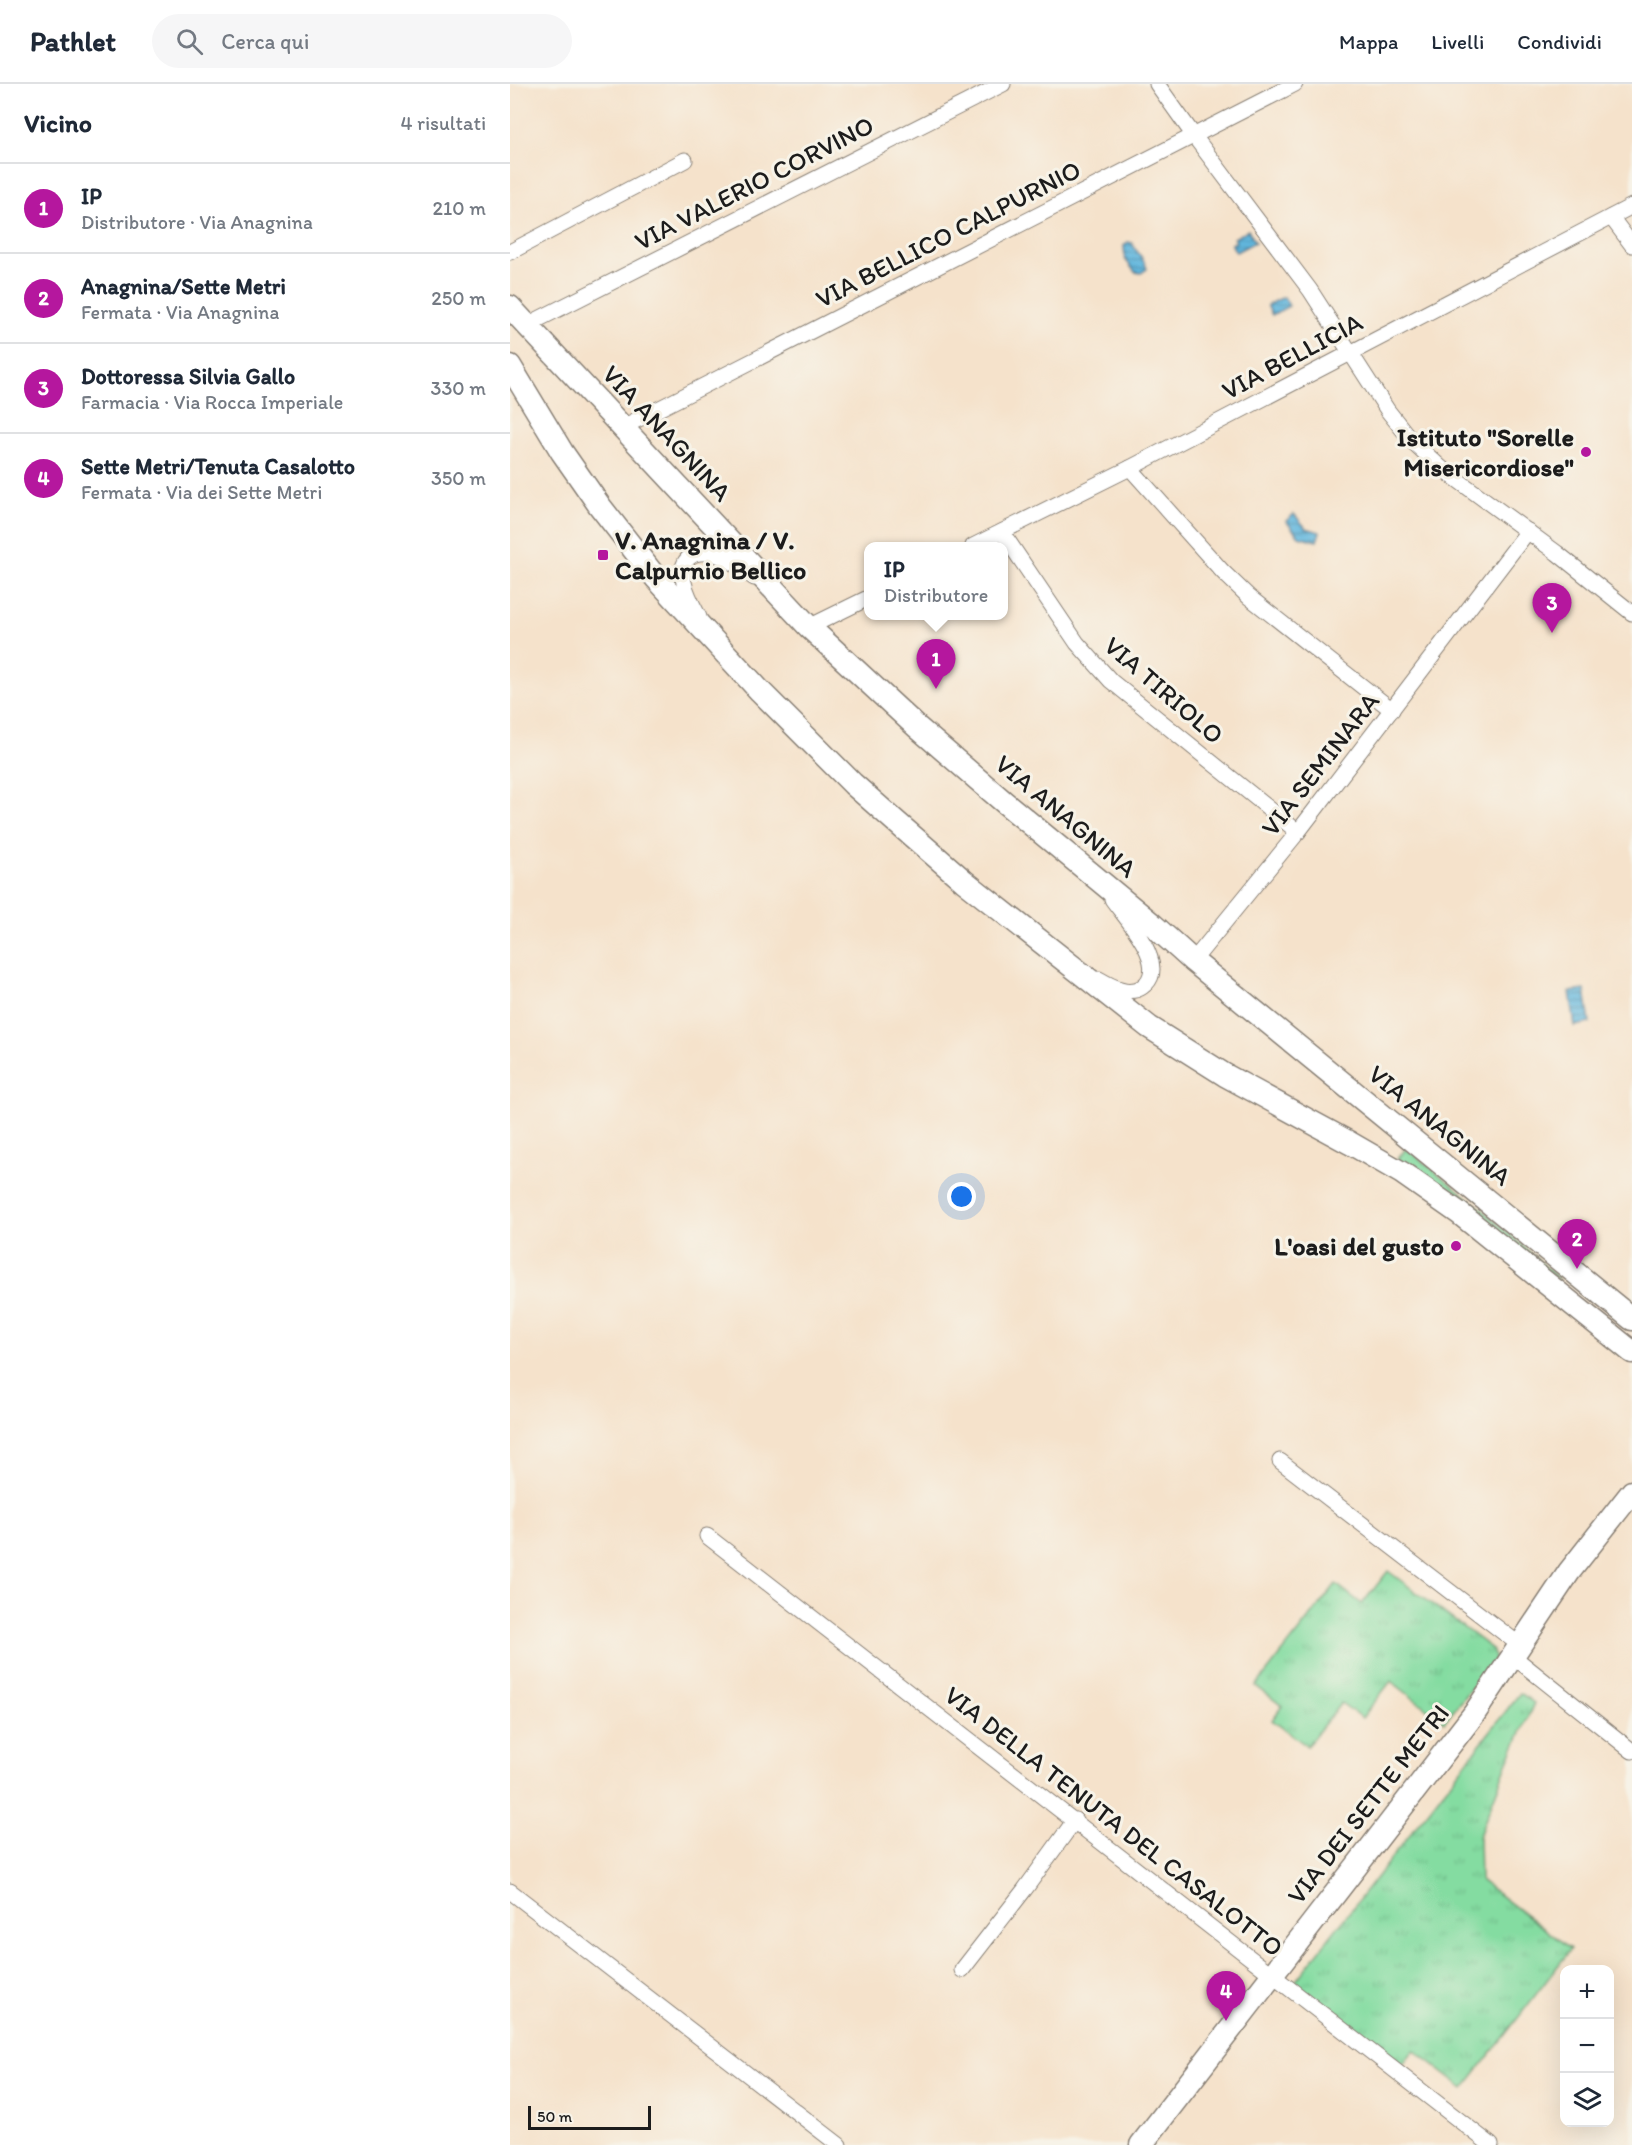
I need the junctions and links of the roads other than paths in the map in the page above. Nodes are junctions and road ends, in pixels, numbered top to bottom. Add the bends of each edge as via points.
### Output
1 (1003, 84) edge
2 (1157, 84) edge
3 (1295, 84) edge
4 (1194, 136) junction
5 (685, 160) dead end
6 (1632, 206) edge
7 (1611, 217) junction
8 (1632, 245) edge
9 (510, 252) edge
10 (510, 307) edge
11 (527, 325) junction
12 (1350, 353) junction
13 (510, 366) edge
14 (623, 427) junction
15 (1130, 468) junction
16 (1528, 531) junction
17 (1002, 532) junction
18 (981, 542) edge
19 (777, 593) junction
20 (864, 600) edge
21 (1632, 613) edge
22 (809, 627) junction
23 (708, 636) junction
24 (1392, 710) junction
25 (1298, 832) junction
26 (1100, 881) junction
27 (1019, 926) junction
28 (1193, 961) junction
29 (1632, 1319) edge
30 (1632, 1352) edge
31 (1280, 1461) dead end
32 (1632, 1492) edge
33 (707, 1536) dead end
34 (1517, 1652) junction
35 (1632, 1751) edge
36 (1075, 1820) junction
37 (511, 1893) edge
38 (962, 1970) dead end
39 (1272, 1973) junction
40 (1485, 2143) edge
41 (839, 2145) edge
42 (1141, 2145) edge

1 - 11 street, VIA VALERIO CORVINO
2 - 4 street
3 - 4 street, VIA BELLICO CALPURNIO
4 - 12 street via 1310,290
4 - 14 street, VIA BELLICO CALPURNIO
5 - 9 street
6 - 7 street, VIA BELLICIA
7 - 8 street
7 - 12 street, VIA BELLICIA
10 - 11 main road, VIA ANAGNINA
11 - 14 main road, VIA ANAGNINA
12 - 15 street, VIA BELLICIA
12 - 16 street via 1411,440 1440,467
13 - 23 main road via 598,505
14 - 19 main road, VIA ANAGNINA
15 - 17 street, VIA BELLICIA
15 - 24 street via 1249,597
16 - 21 street
16 - 24 street, VIA SEMINARA
17 - 18 street, VIA BELLICIA
17 - 25 street, VIA TIRIOLO via 1077,643 1111,681
19 - 22 main road, VIA ANAGNINA
19 - 23 street via 718,555 700,553 689,557 683,570 684,581
20 - 22 street
22 - 26 main road, VIA ANAGNINA via 960,764
23 - 27 main road via 853,784
24 - 25 street, VIA SEMINARA
25 - 28 street, VIA SEMINARA
26 - 27 street via 1149,953 1151,977 1140,989 1130,991 1106,983
26 - 28 main road, VIA ANAGNINA
27 - 30 main road via 1168,1040 1402,1173 1466,1219
28 - 29 main road, VIA ANAGNINA
31 - 34 street
32 - 34 main road, VIA DEI SETTE METRI via 1569,1572
33 - 36 street, VIA DELLA TENUTA DEL CASALOTTO
34 - 35 street
34 - 39 main road, VIA DEI SETTE METRI via 1467,1724
36 - 38 street
36 - 39 street, VIA DELLA TENUTA DEL CASALOTTO
37 - 41 street
39 - 40 street, VIA DELLA TENUTA DEL CASALOTTO
39 - 42 main road, VIA DEI SETTE METRI

